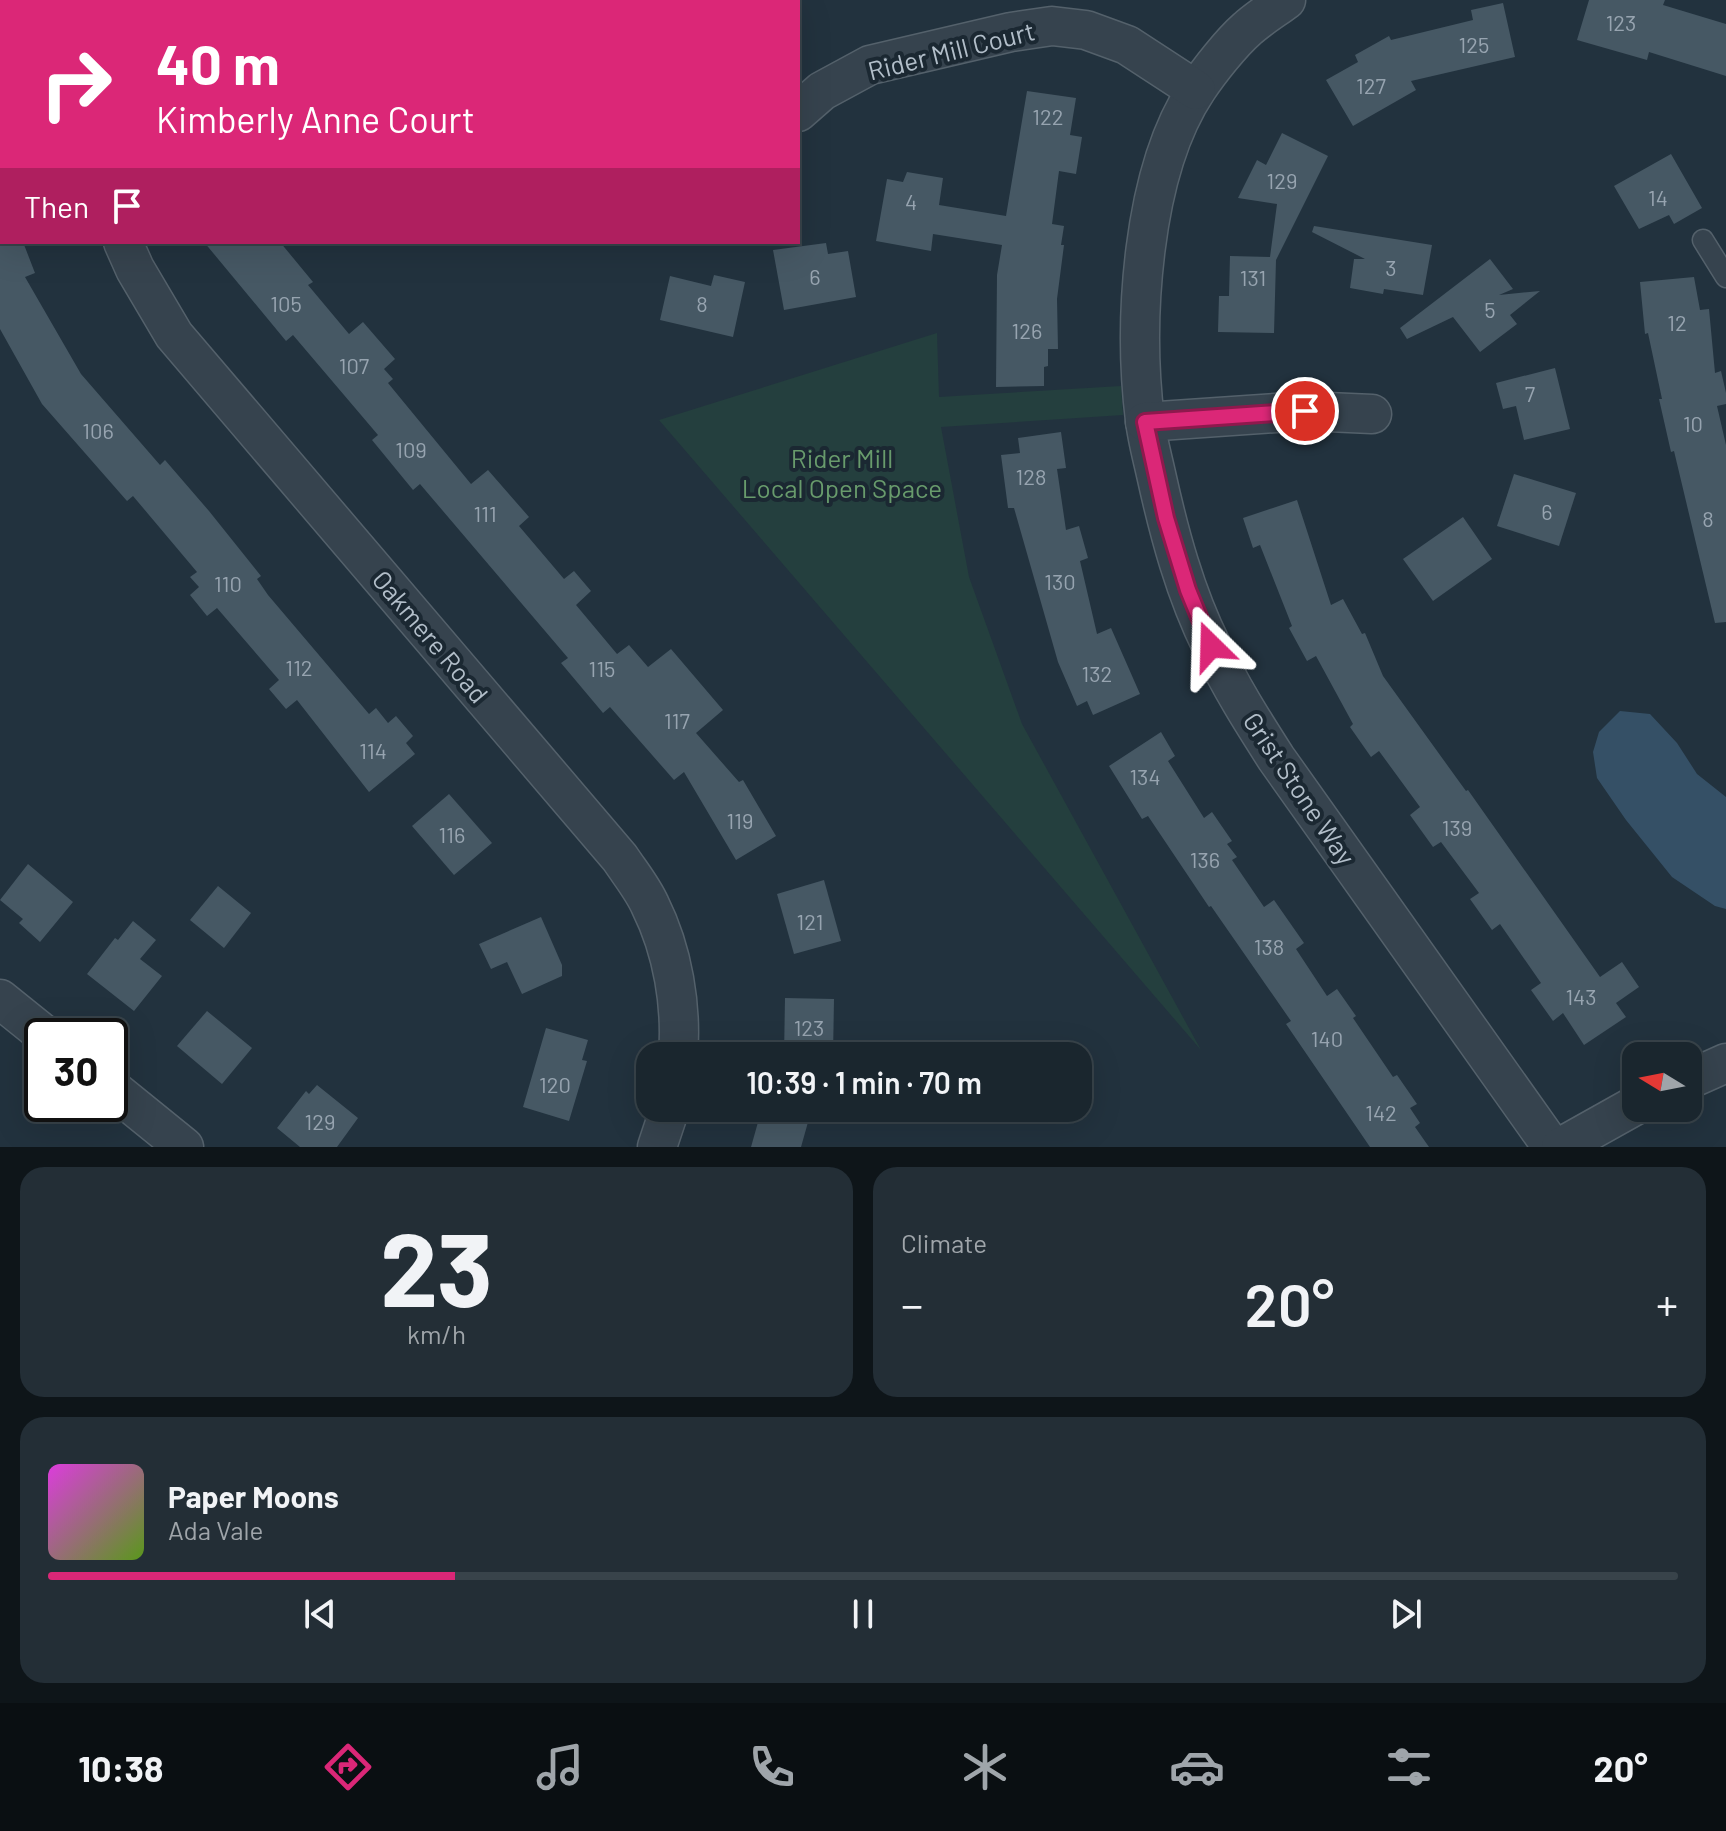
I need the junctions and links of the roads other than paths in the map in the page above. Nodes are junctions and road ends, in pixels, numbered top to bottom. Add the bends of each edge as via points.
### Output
1 (1286, 0) edge
2 (1196, 90) junction
3 (800, 110) edge
4 (1703, 240) dead end
5 (124, 244) edge
6 (1726, 277) edge
7 (1372, 414) dead end
8 (1145, 422) junction
9 (0, 999) edge
10 (24, 1018) edge
11 (678, 1042) edge
12 (1726, 1063) edge
13 (1702, 1074) edge
14 (128, 1102) edge
15 (1622, 1113) edge
16 (665, 1122) edge
17 (184, 1147) edge
18 (657, 1147) edge
19 (1552, 1147) edge
20 (1561, 1147) edge

1 - 2 street, Grist Stone Way via 1246,30
2 - 3 street, Rider Mill Court via 1127,45 1086,30 1052,26 870,65 822,91
2 - 8 street, Grist Stone Way via 1168,148 1154,198 1143,276
4 - 6 lane
5 - 11 street, Oakmere Road via 174,335 620,858 650,904 665,943 676,989
7 - 8 street via 1305,411
8 - 19 street, Grist Stone Way via 1188,590 1238,698
9 - 10 street
12 - 13 street
14 - 17 street
15 - 20 street
16 - 18 street

